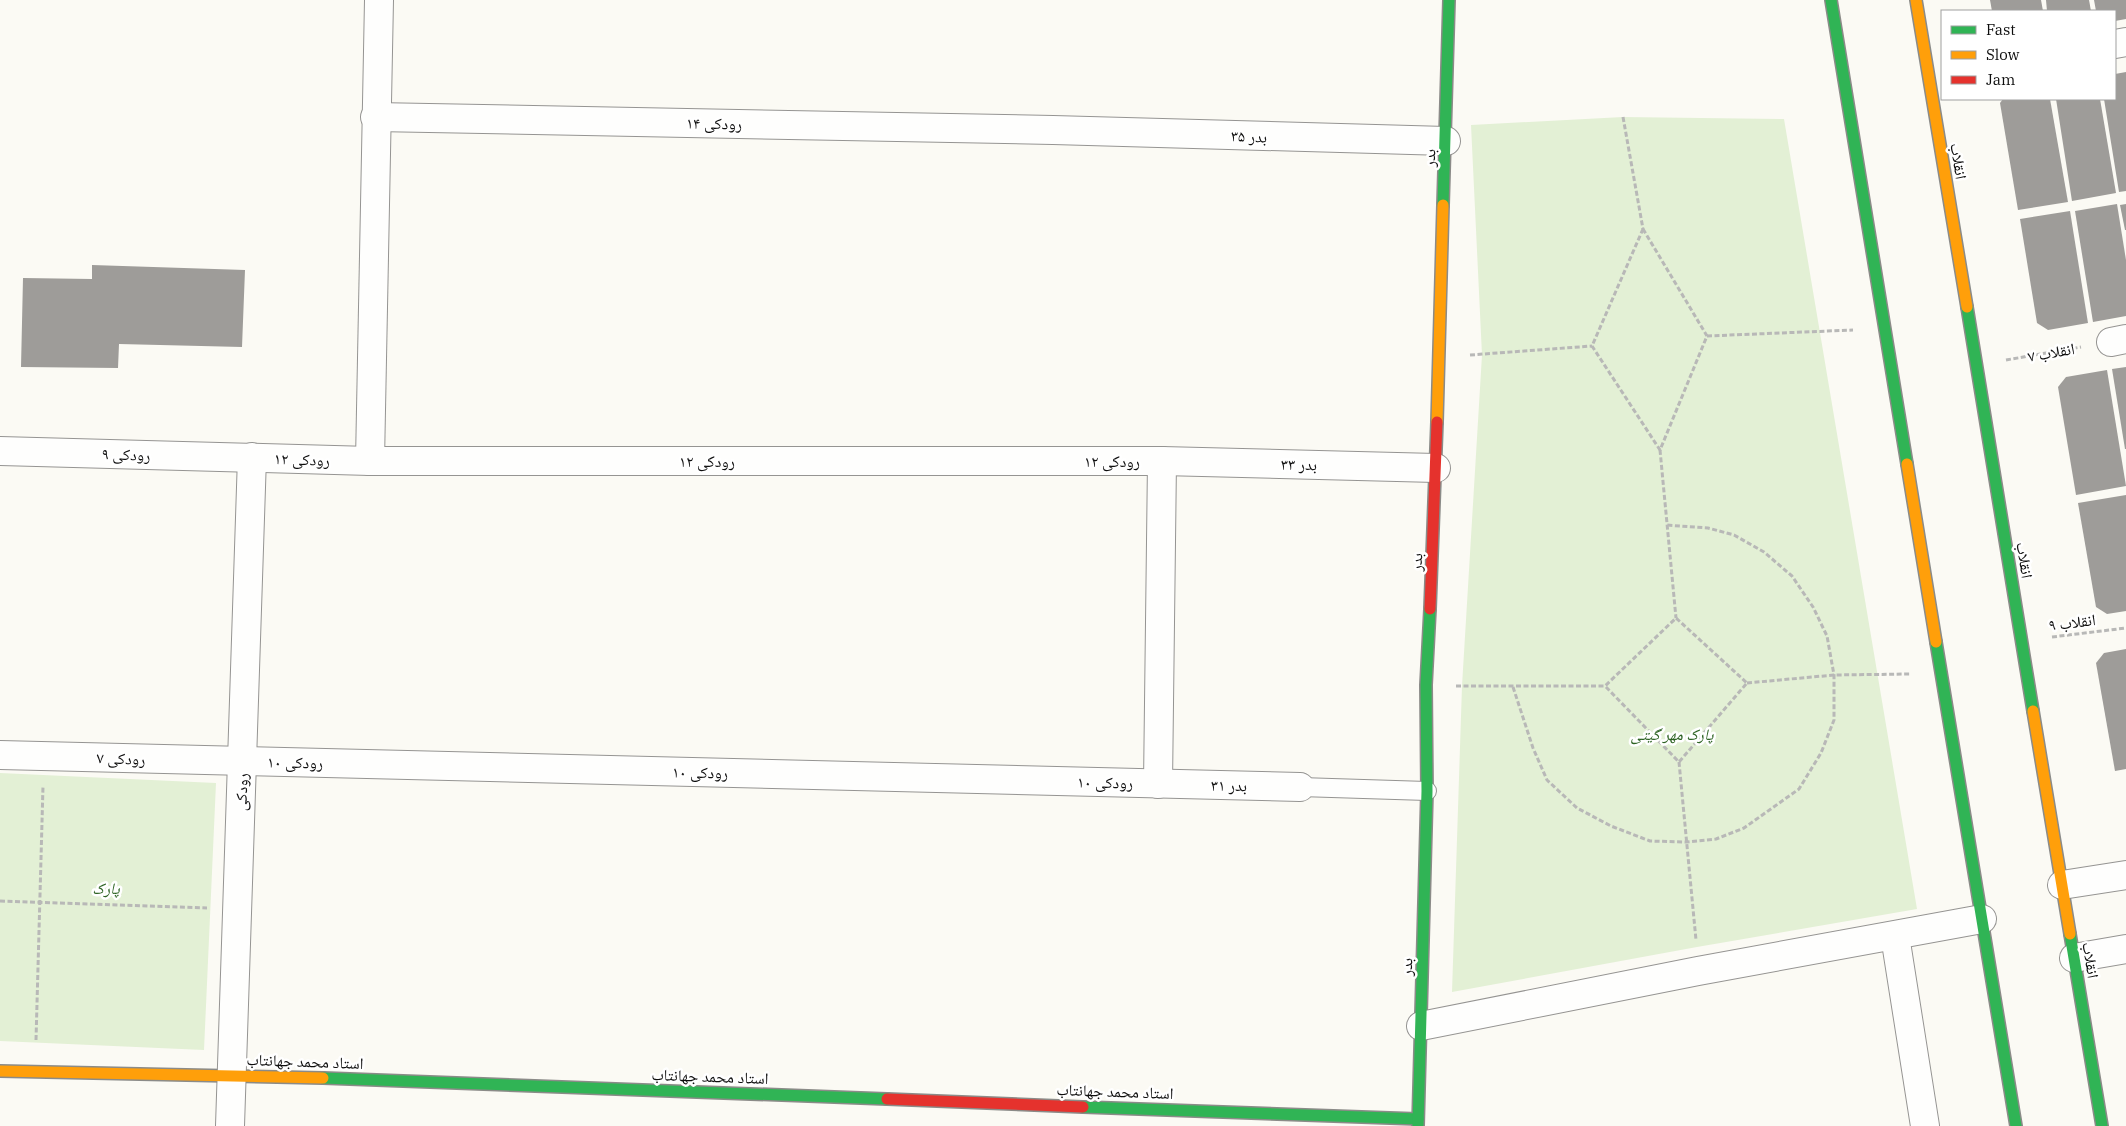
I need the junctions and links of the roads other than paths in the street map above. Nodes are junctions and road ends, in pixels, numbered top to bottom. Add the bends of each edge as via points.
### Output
1 (379, 0) edge
2 (1449, 0) edge
3 (1831, 0) edge
4 (1916, 0) edge
5 (376, 116) junction
6 (1053, 130) joint
7 (1446, 141) junction
8 (0, 451) edge
9 (252, 457) junction
10 (370, 461) junction
11 (1162, 461) junction
12 (1436, 468) junction
13 (0, 755) edge
14 (242, 761) junction
15 (1158, 784) junction
16 (1300, 787) joint
17 (1427, 791) junction
18 (2126, 875) edge
19 (2062, 885) junction
20 (1982, 919) junction
21 (1895, 936) junction
22 (2126, 949) edge
23 (2074, 958) junction
24 (1421, 1026) junction
25 (0, 1071) edge
26 (231, 1075) junction
27 (1418, 1122) edge
28 (230, 1126) edge
29 (1925, 1126) edge
30 (2016, 1126) edge
31 (2102, 1126) edge

1 - 5 street
2 - 7 street, بدر
3 - 20 street
4 - 19 street, انقلاب
5 - 6 street, رودکی ۱۴
5 - 10 street
6 - 7 street, بدر ۳۵
7 - 12 street, بدر
8 - 9 street, رودکی ۹
9 - 10 street, رودکی ۱۲
9 - 14 street, رودکی
10 - 11 street, رودکی ۱۲
11 - 12 street, بدر ۳۳
11 - 15 street
12 - 17 street, بدر via 1426,685
13 - 14 street, رودکی ۷
14 - 15 street, رودکی ۱۰
14 - 26 street, رودکی
15 - 16 street, بدر ۳۱
16 - 17 lane
17 - 24 street, بدر
18 - 19 street
19 - 23 street, انقلاب
20 - 21 street
20 - 30 street
21 - 24 street via 1698,970
21 - 29 street
22 - 23 street
23 - 31 street, انقلاب
24 - 27 street, بدر
25 - 26 street, استاد محمد جهانتاب
26 - 27 street, استاد محمد جهانتاب
26 - 28 street, رودکی

